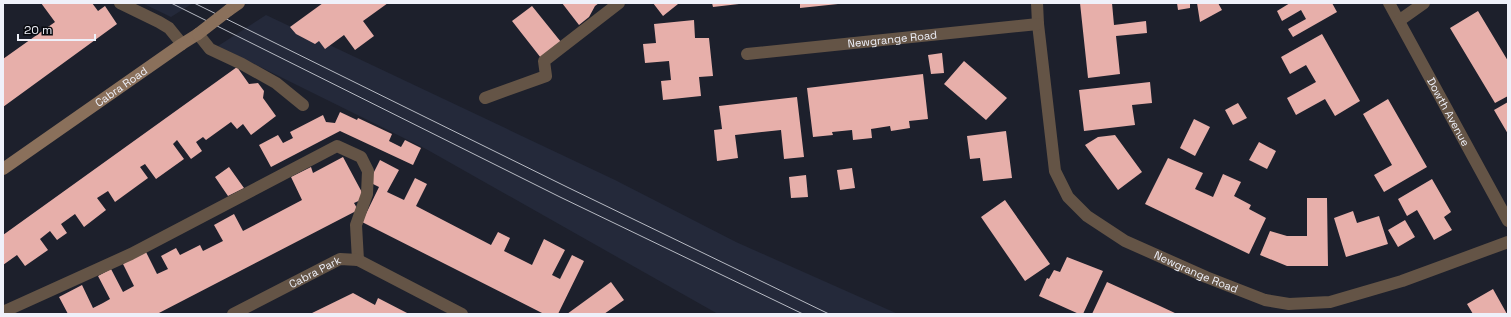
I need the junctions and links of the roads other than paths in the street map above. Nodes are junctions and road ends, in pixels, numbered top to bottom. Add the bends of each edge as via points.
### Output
1 (120, 3) edge
2 (619, 3) edge
3 (1037, 3) edge
4 (1389, 3) edge
5 (1424, 3) edge
6 (236, 5) edge
7 (1400, 20) junction
8 (1038, 24) junction
9 (198, 34) junction
10 (182, 44) junction
11 (747, 54) dead end
12 (485, 98) dead end
13 (303, 105) dead end
14 (3, 169) edge
15 (1508, 221) edge
16 (1508, 242) edge
17 (358, 260) junction
18 (3, 312) edge
19 (233, 314) edge
20 (462, 314) edge

1 - 10 street via 169,28
2 - 12 street via 544,61 546,76
3 - 8 street, Newgrange Road
4 - 7 street, Dowth Avenue
5 - 7 street
6 - 9 main road, Cabra Road, bridge
7 - 15 street, Dowth Avenue
8 - 11 street, Newgrange Road
8 - 16 street, Newgrange Road via 1055,171 1068,197 1087,216 1125,241 1265,300 1289,304 1330,302 1402,280
9 - 10 main road, Cabra Road
9 - 13 street via 210,49 276,83
10 - 14 main road, Cabra Road
17 - 18 street via 356,225 367,194 368,171 361,156 337,146 131,254
17 - 19 street, Cabra Park via 340,259
17 - 20 street, Cabra Park

